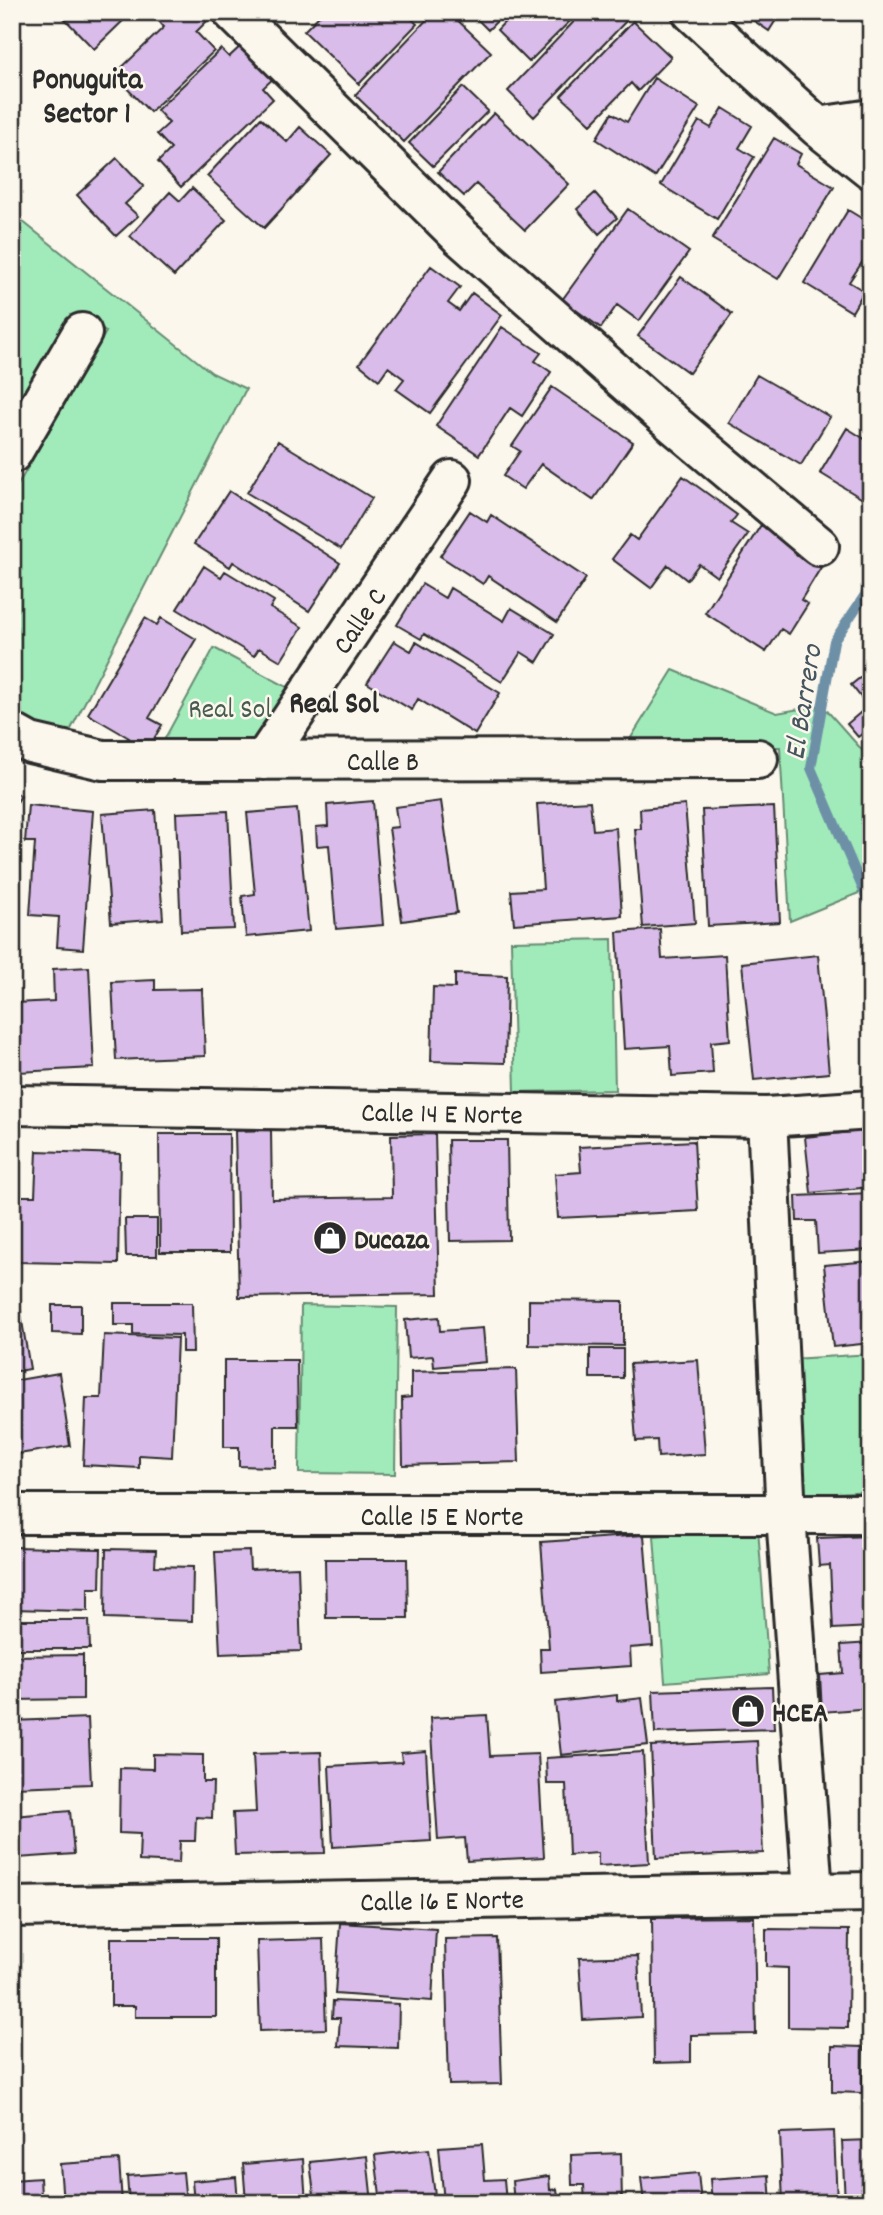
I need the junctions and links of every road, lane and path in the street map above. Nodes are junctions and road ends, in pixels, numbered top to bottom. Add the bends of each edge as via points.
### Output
1 (233, 12) edge
2 (692, 12) edge
3 (871, 119) edge
4 (818, 127) junction
5 (871, 169) edge
6 (82, 333) dead end
7 (12, 453) edge
8 (452, 480) dead end
9 (819, 546) dead end
10 (12, 733) edge
11 (758, 759) dead end
12 (264, 760) junction
13 (12, 1105) edge
14 (871, 1110) edge
15 (767, 1117) junction
16 (12, 1514) edge
17 (871, 1514) edge
18 (786, 1515) junction
19 (813, 1892) junction
20 (871, 1892) edge
21 (12, 1907) edge

1 - 9 street via 461,237
2 - 4 street
3 - 4 street
4 - 5 street
6 - 7 street
8 - 12 street, Calle C
10 - 12 street, Calle B via 30,743 103,760
11 - 12 street, Calle B
13 - 15 street, Calle 14 E Norte
14 - 15 street, Calle 14 E Norte
15 - 18 street
16 - 18 street, Calle 15 E Norte
17 - 18 street, Calle 15 E Norte
18 - 19 street
19 - 20 street, Calle 16 E Norte
19 - 21 street, Calle 16 E Norte

